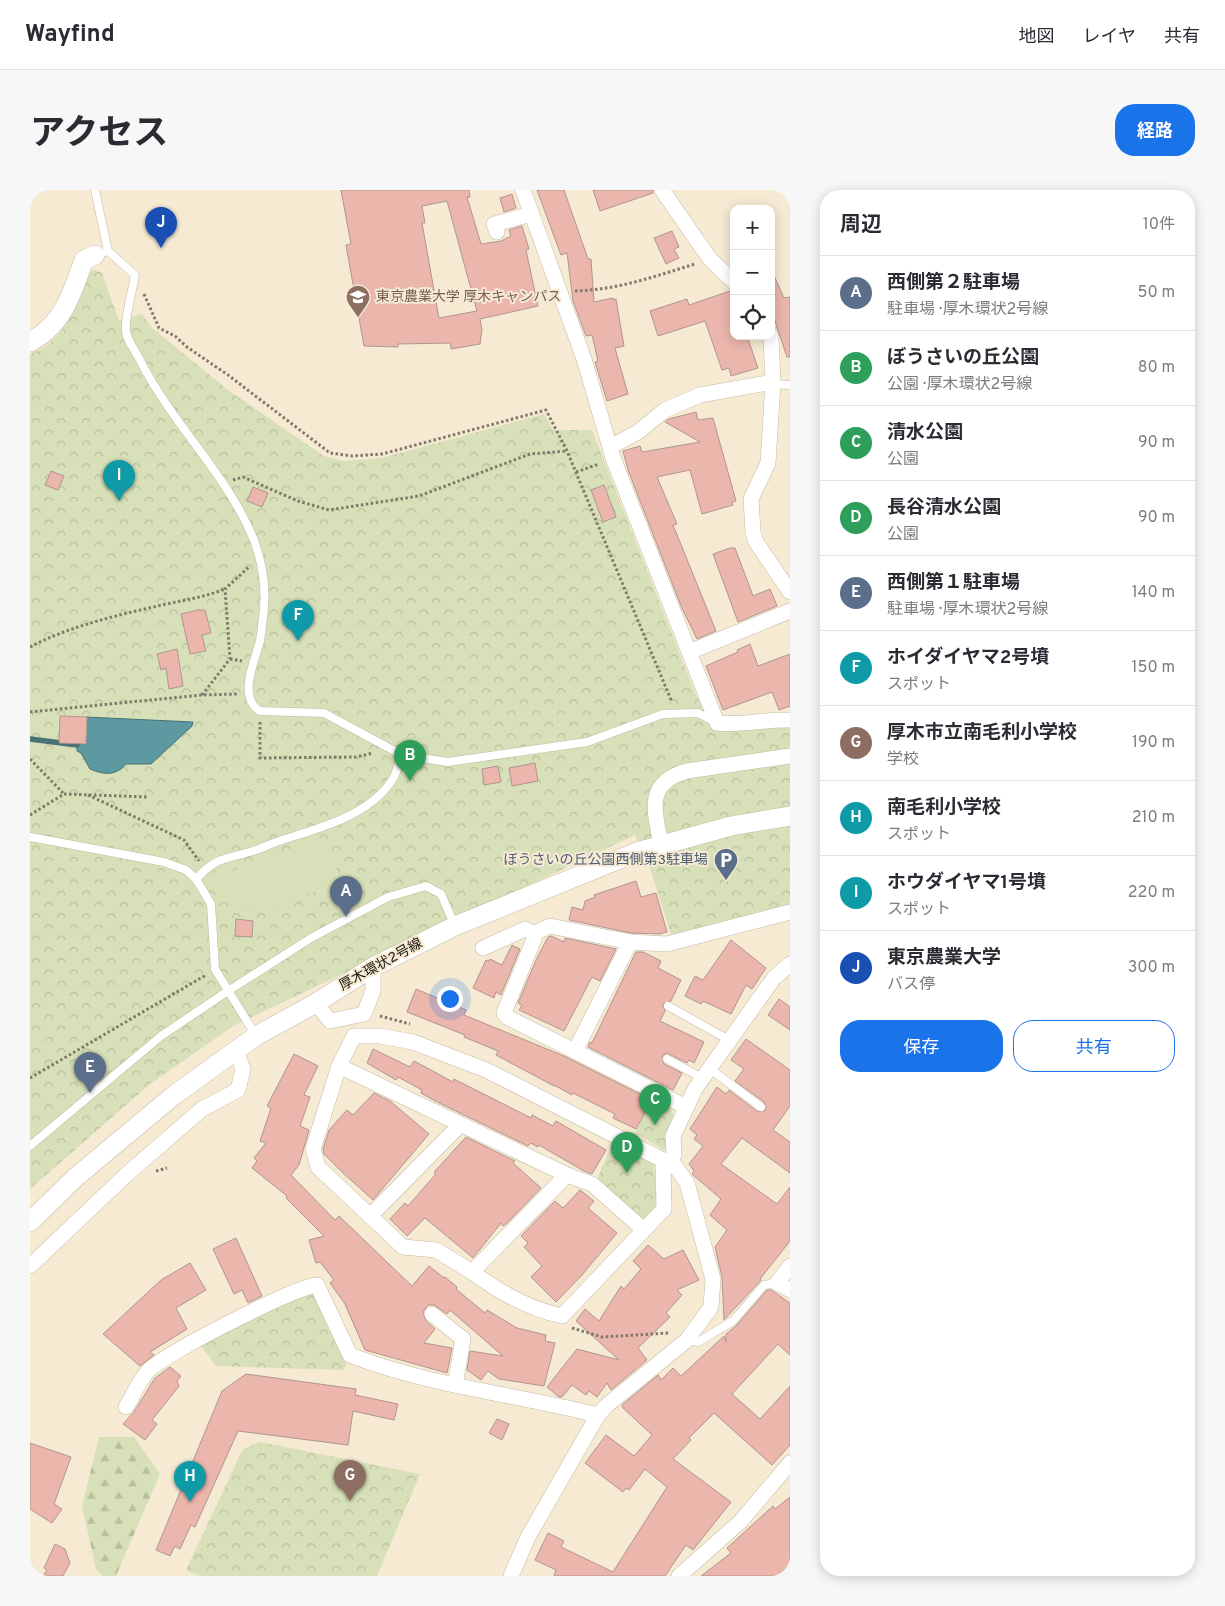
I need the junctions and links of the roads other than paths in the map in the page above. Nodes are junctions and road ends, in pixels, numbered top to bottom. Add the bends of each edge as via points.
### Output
1 (95, 190) edge
2 (523, 190) edge
3 (662, 190) edge
4 (531, 214) junction
5 (494, 224) dead end
6 (102, 253) junction
7 (730, 278) edge
8 (771, 340) edge
9 (30, 342) edge
10 (772, 383) junction
11 (790, 385) edge
12 (612, 453) junction
13 (790, 592) edge
14 (790, 612) edge
15 (689, 652) junction
16 (790, 720) edge
17 (717, 723) junction
18 (402, 755) junction
19 (790, 756) edge
20 (790, 816) edge
21 (30, 837) edge
22 (661, 846) junction
23 (196, 879) junction
24 (790, 912) edge
25 (455, 926) junction
26 (534, 933) junction
27 (630, 942) junction
28 (483, 948) dead end
29 (373, 967) junction
30 (786, 973) edge
31 (228, 991) junction
32 (316, 1003) junction
33 (668, 1006) dead end
34 (256, 1036) junction
35 (729, 1040) junction
36 (236, 1050) junction
37 (575, 1051) junction
38 (668, 1059) dead end
39 (339, 1066) junction
40 (706, 1073) junction
41 (686, 1107) junction
42 (761, 1107) dead end
43 (459, 1126) junction
44 (30, 1146) edge
45 (667, 1160) junction
46 (567, 1175) junction
47 (370, 1216) junction
48 (30, 1222) edge
49 (644, 1230) junction
50 (30, 1266) edge
51 (790, 1266) edge
52 (472, 1272) junction
53 (783, 1287) edge
54 (432, 1314) dead end
55 (690, 1337) junction
56 (455, 1385) junction
57 (126, 1407) dead end
58 (598, 1415) junction
59 (790, 1463) edge
60 (511, 1576) edge
61 (680, 1576) edge

1 - 6 lane
2 - 4 street
3 - 7 street via 710,259
4 - 5 street
4 - 12 street via 584,359
6 - 9 street via 84,260 59,318 44,335
6 - 18 lane via 135,276 126,332 153,385 223,482 248,526 260,557 265,584 260,641 249,694 254,707 260,711 324,712
8 - 10 street
10 - 11 lane
10 - 12 street via 700,395 665,410
10 - 13 street via 768,462 751,499 752,532
12 - 15 street
14 - 15 street
15 - 17 street
16 - 17 street via 770,719 733,725
17 - 18 lane via 698,713 663,714 587,742 448,762
18 - 23 lane via 394,777 373,800 346,817 315,831 224,857
19 - 22 street via 671,776 660,786 654,807
20 - 22 street, 厚木環状2号線 via 731,826
21 - 23 lane via 164,862 186,870
22 - 25 street, 厚木環状2号線 via 637,852
23 - 31 lane via 211,904 215,969
24 - 27 street via 667,944
25 - 29 street, 厚木環状2号線
25 - 31 lane via 441,894 426,886 371,906 311,938
26 - 27 street via 550,926
26 - 28 street via 525,929
26 - 37 street via 504,1013
27 - 37 street
29 - 32 street, 厚木環状2号線
29 - 32 street via 373,991 364,1014 330,1021
30 - 35 street
31 - 34 lane
31 - 44 lane via 161,1036
32 - 34 street, 厚木環状2号線
33 - 35 lane
34 - 36 street, 厚木環状2号線
35 - 40 street
36 - 48 street, 厚木環状2号線 via 119,1139
36 - 50 street via 243,1069 238,1090 202,1109
37 - 41 street
38 - 40 lane
39 - 43 street
39 - 45 street via 354,1036 380,1036 412,1042 486,1070
39 - 47 street via 313,1149 318,1166
40 - 41 street
40 - 42 lane
41 - 45 street via 674,1136 674,1155
43 - 46 street
43 - 47 street
45 - 49 street via 664,1209
45 - 55 street via 687,1183 713,1279 711,1307
46 - 49 street via 592,1184
46 - 52 street
47 - 52 street via 403,1246 436,1250
49 - 52 street via 562,1316 544,1312 499,1292
51 - 53 street
53 - 55 lane via 764,1285 733,1321 698,1342
54 - 56 street via 463,1339
55 - 58 street
56 - 57 street via 372,1364 350,1355 317,1285 308,1286 234,1321 148,1370
56 - 58 street
58 - 60 street via 528,1537
59 - 61 street via 740,1522

